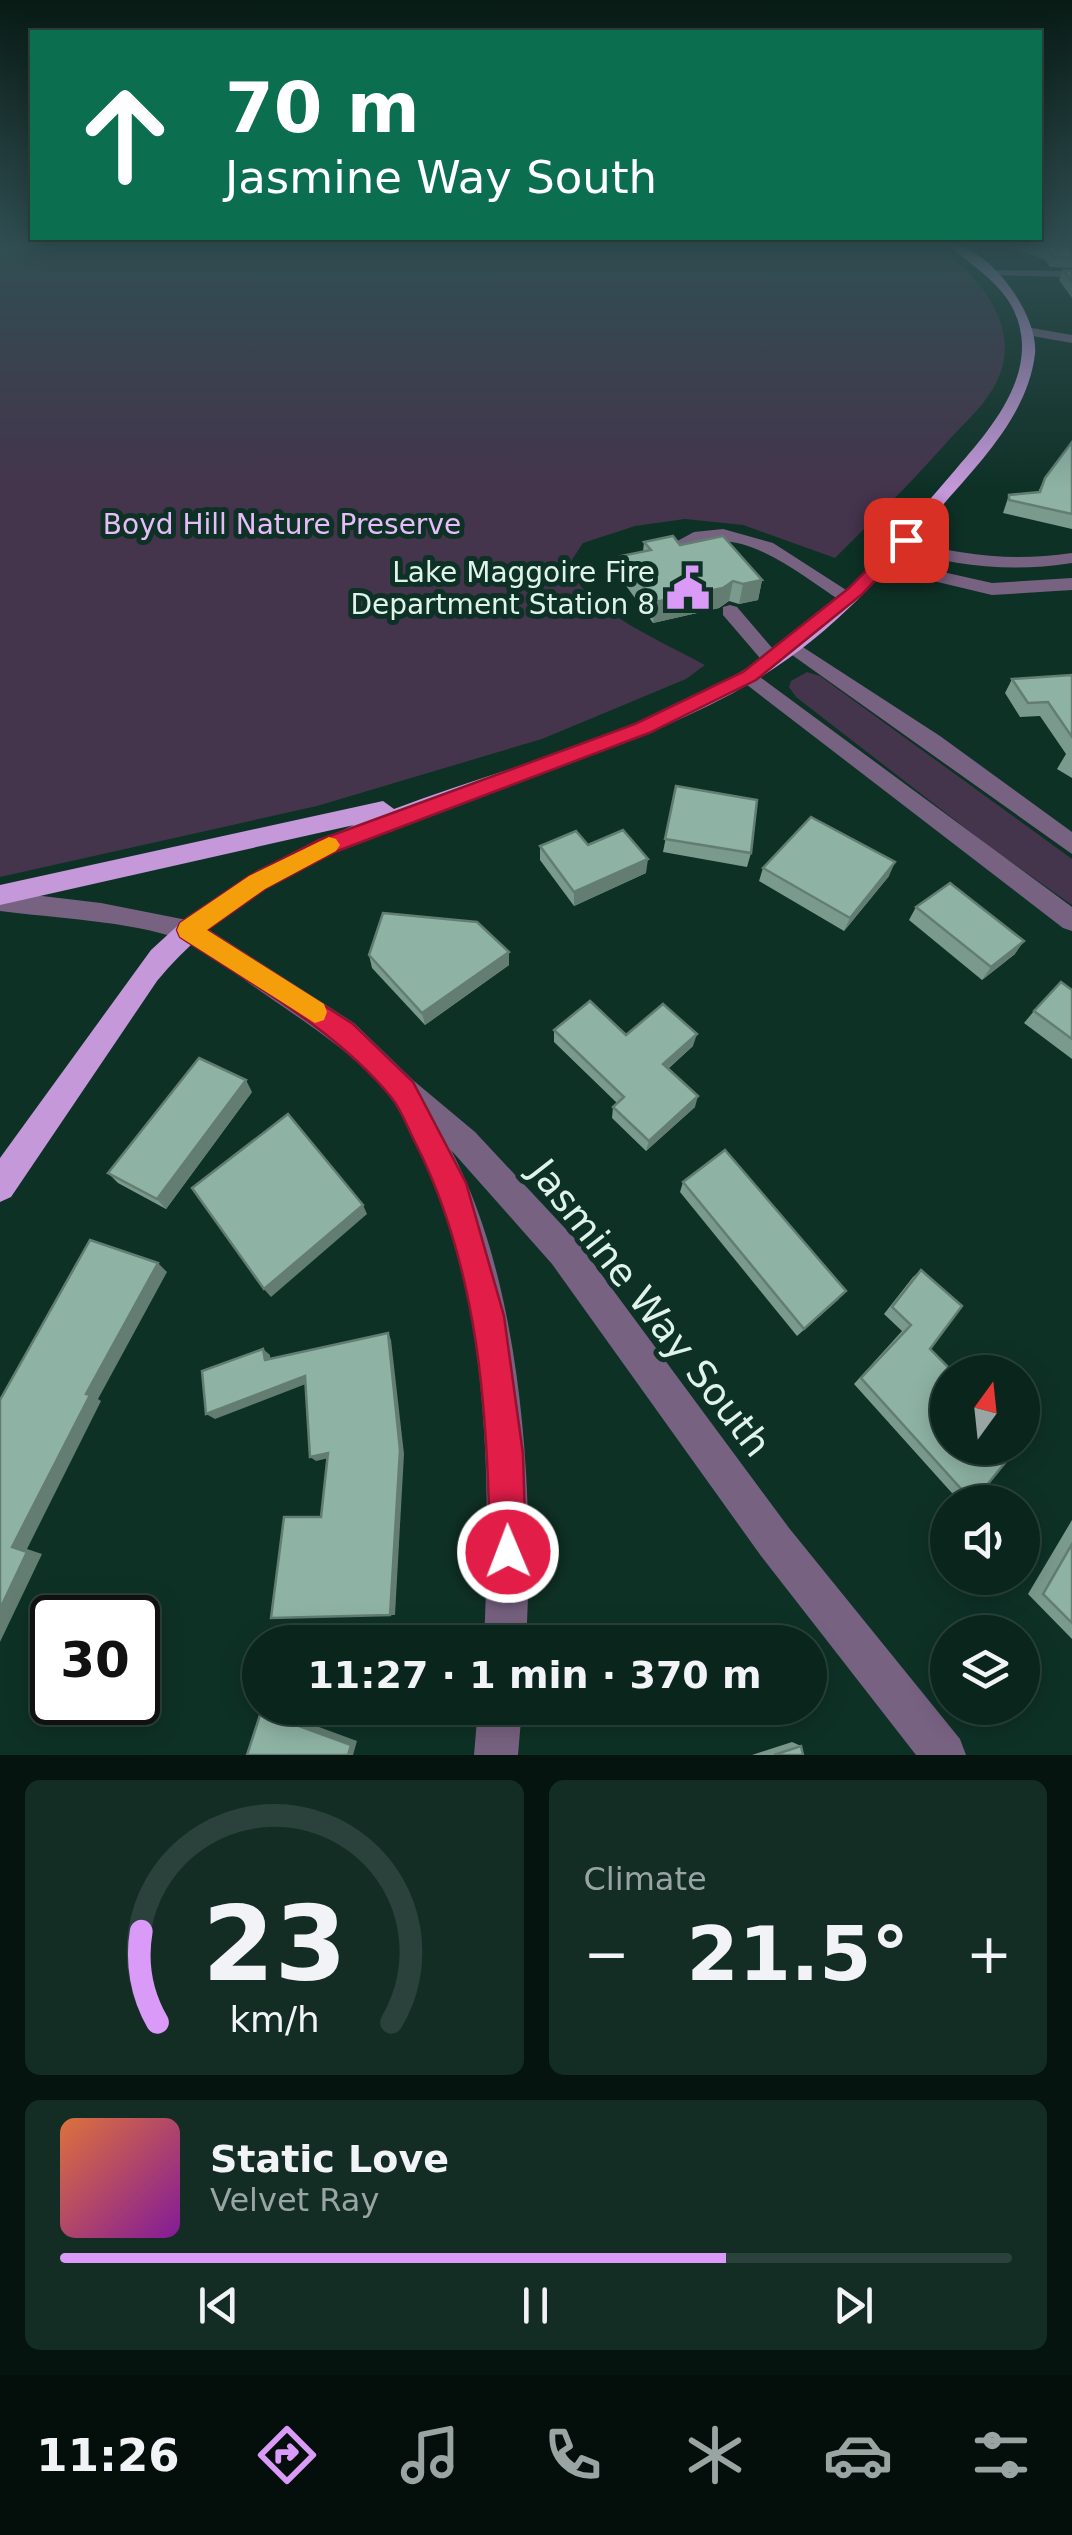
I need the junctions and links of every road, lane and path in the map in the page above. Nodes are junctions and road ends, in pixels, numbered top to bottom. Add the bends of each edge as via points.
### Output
1 (1022, 326) edge
2 (1027, 339) junction
3 (1072, 339) edge
4 (1072, 354) edge
5 (902, 545) junction
6 (684, 555) edge
7 (1072, 558) edge
8 (885, 564) junction
9 (1072, 584) edge
10 (848, 597) junction
11 (730, 611) dead end
12 (792, 646) junction
13 (772, 660) junction
14 (750, 676) junction
15 (456, 794) junction
16 (1072, 845) edge
17 (0, 898) edge
18 (1072, 921) edge
19 (188, 930) junction
20 (403, 1091) junction
21 (0, 1186) edge
22 (506, 1625) edge
23 (499, 1725) edge
24 (496, 1755) edge
25 (944, 1755) edge

1 - 2 main road
2 - 3 street
2 - 4 street
2 - 5 main road via 1028,375 1009,414
5 - 7 street via 999,568
5 - 8 main road
6 - 10 street via 679,545 694,536 737,534
8 - 9 street via 992,589
8 - 10 main road
10 - 12 main road
11 - 13 street
12 - 13 main road
12 - 16 street
13 - 14 main road
14 - 15 main road via 642,728
14 - 18 street
15 - 17 main road
15 - 19 main road via 327,846
17 - 19 street
19 - 20 street, Jasmine Way South via 344,1032
19 - 21 main road via 131,995
20 - 22 street via 456,1193 488,1316 506,1454
20 - 25 street, Jasmine Way South via 464,1142 564,1252 775,1542
23 - 24 street

